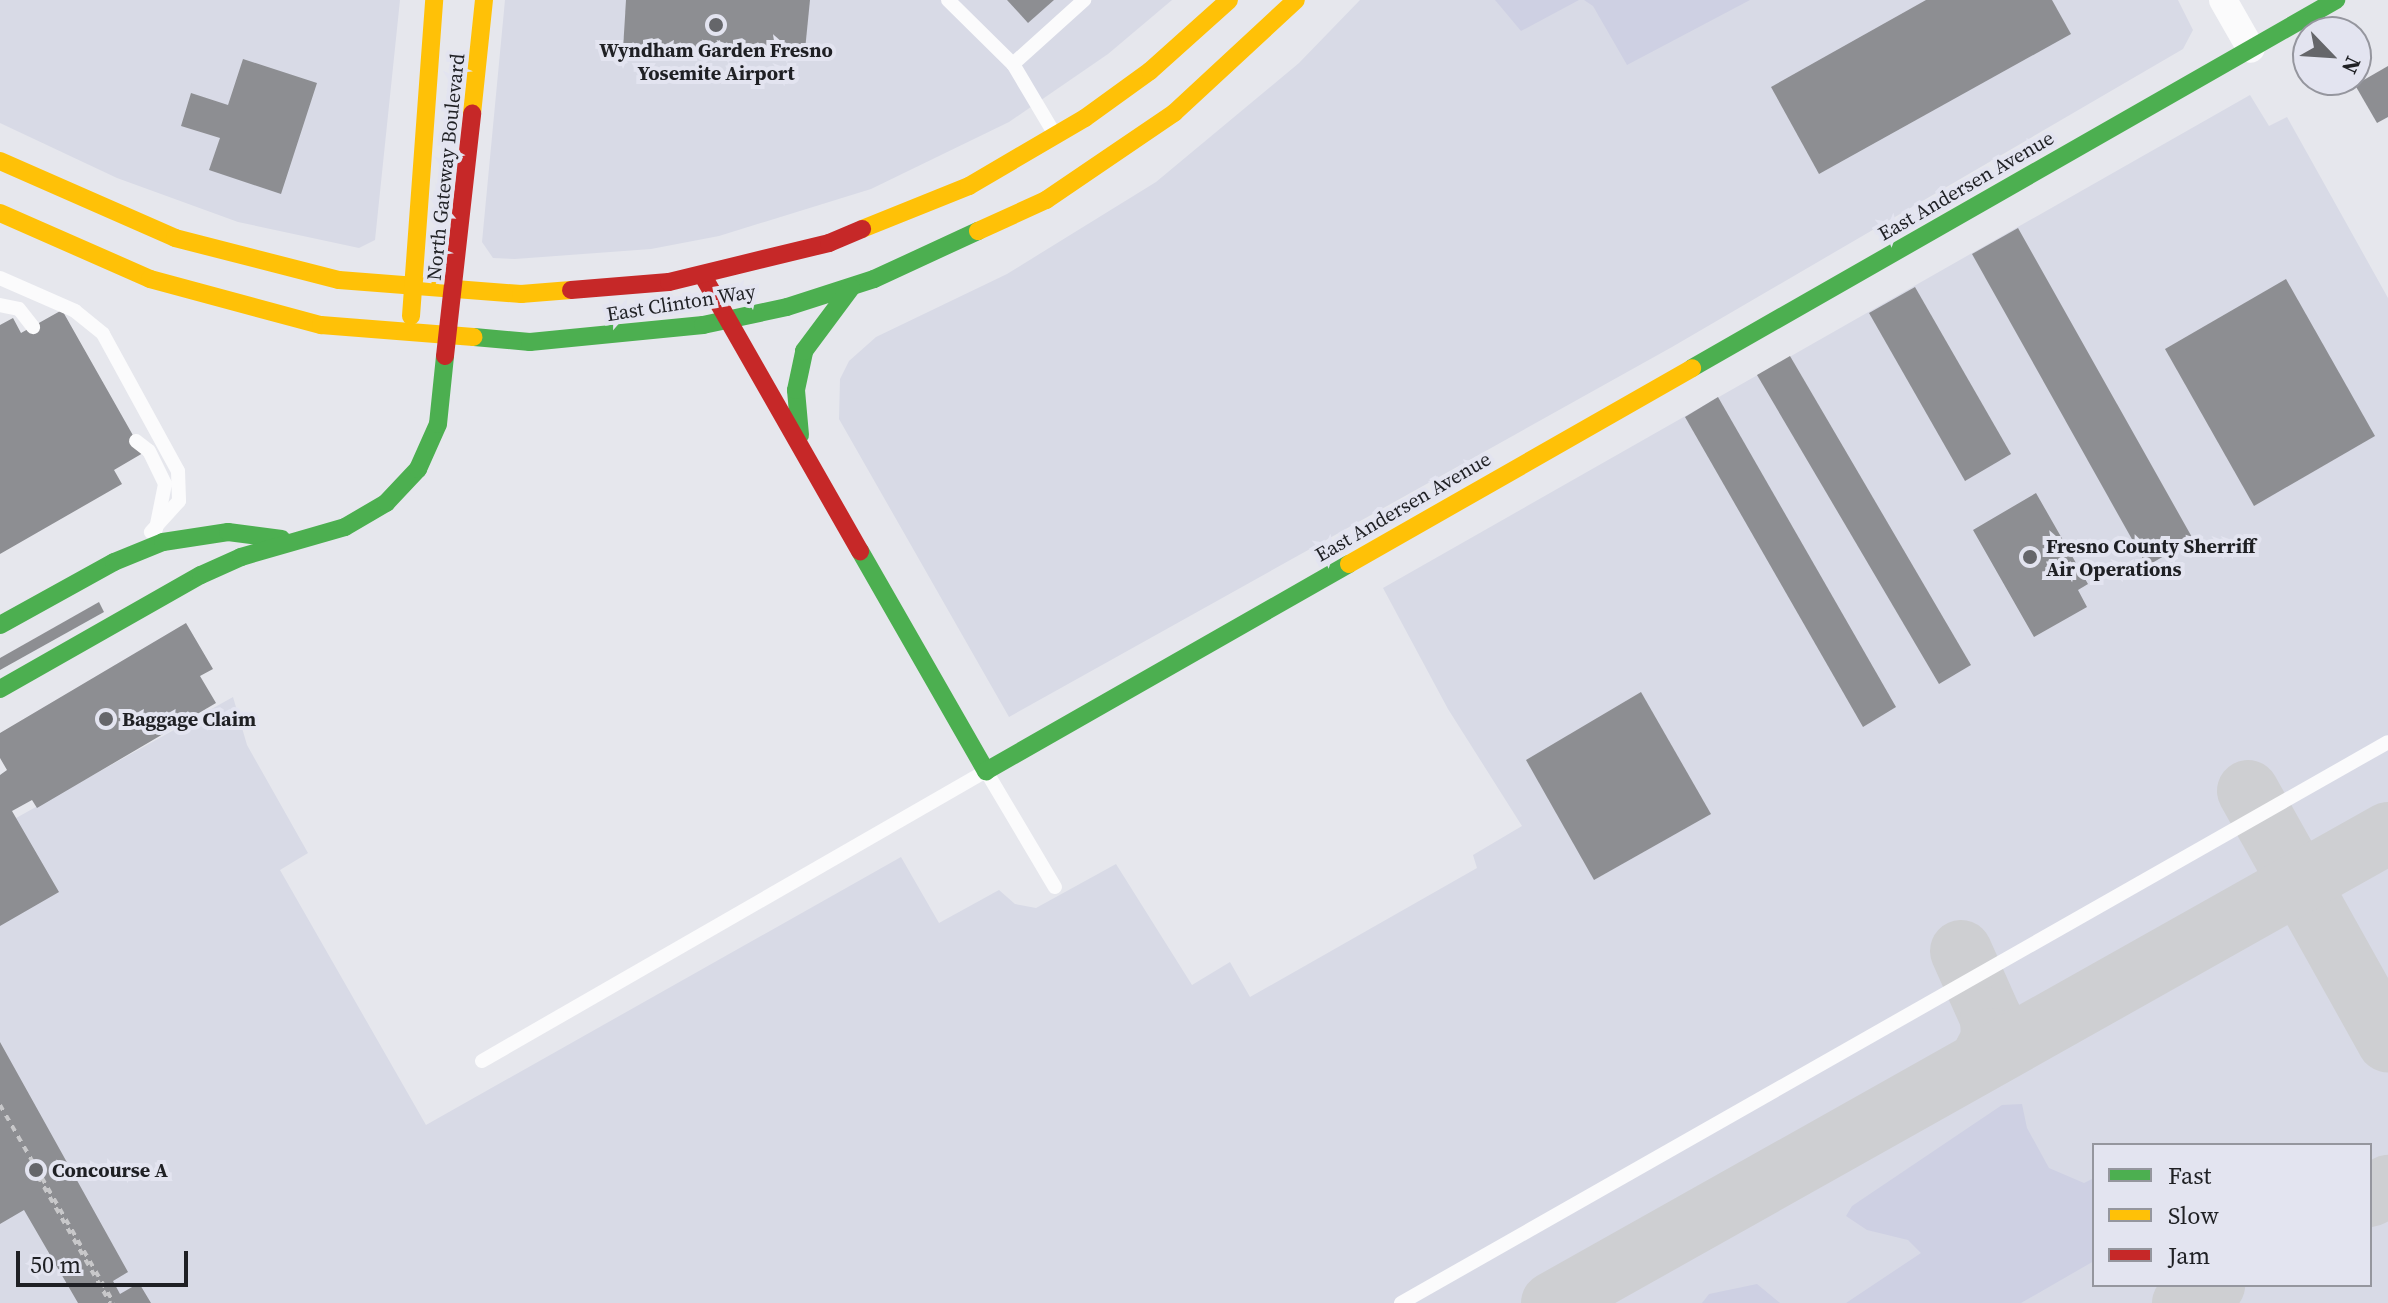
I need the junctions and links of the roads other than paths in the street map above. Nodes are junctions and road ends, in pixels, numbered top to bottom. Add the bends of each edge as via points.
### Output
1 (434, 0) edge
2 (484, 0) edge
3 (948, 0) edge
4 (1084, 0) edge
5 (1229, 0) edge
6 (1274, 0) edge
7 (1296, 0) edge
8 (2223, 0) edge
9 (2336, 0) edge
10 (2251, 49) junction
11 (1013, 64) junction
12 (1174, 113) junction
13 (1056, 137) junction
14 (0, 161) edge
15 (0, 213) edge
16 (703, 276) junction
17 (0, 278) edge
18 (851, 288) junction
19 (413, 289) junction
20 (456, 292) junction
21 (0, 305) edge
22 (728, 319) junction
23 (33, 327) dead end
24 (409, 336) junction
25 (450, 338) junction
26 (136, 441) dead end
27 (801, 447) junction
28 (156, 529) junction
29 (297, 541) junction
30 (114, 562) junction
31 (0, 625) edge
32 (0, 689) edge
33 (2388, 742) edge
34 (986, 771) junction
35 (1055, 887) dead end
36 (482, 1061) dead end
37 (1401, 1303) edge

1 - 19 main road, North Gateway Boulevard
2 - 20 main road, North Gateway Boulevard
3 - 11 lane
4 - 11 lane
5 - 13 main road, East Clinton Way via 1150,71
6 - 12 main road
7 - 12 main road, East Clinton Way
8 - 10 street
9 - 10 main road, East Andersen Avenue
10 - 34 main road, East Andersen Avenue
11 - 13 lane
12 - 18 main road, East Clinton Way via 1090,173 1004,223
13 - 16 main road, East Clinton Way via 969,186 874,228 790,256
14 - 19 main road, East Clinton Way via 206,248 304,273
15 - 24 main road, East Clinton Way via 180,289 287,318
16 - 20 main road, East Clinton Way via 565,293
16 - 22 main road
17 - 28 lane via 75,311 103,334 178,471 179,501
18 - 22 main road, East Clinton Way
18 - 27 main road via 814,332 799,368
19 - 20 main road, East Clinton Way
19 - 24 main road, North Gateway Boulevard
20 - 25 main road, North Gateway Boulevard
21 - 23 lane via 19,309
22 - 25 main road, East Clinton Way via 571,341
22 - 27 main road
24 - 25 main road, East Clinton Way
25 - 29 main road, North Gateway Boulevard via 438,424 418,469 386,503 345,527
26 - 28 lane via 149,451 165,484
27 - 34 main road
28 - 30 lane
29 - 30 main road via 228,532 184,537
29 - 32 main road, North Gateway Boulevard via 201,575
30 - 31 main road
33 - 37 lane
34 - 35 lane
34 - 36 lane

